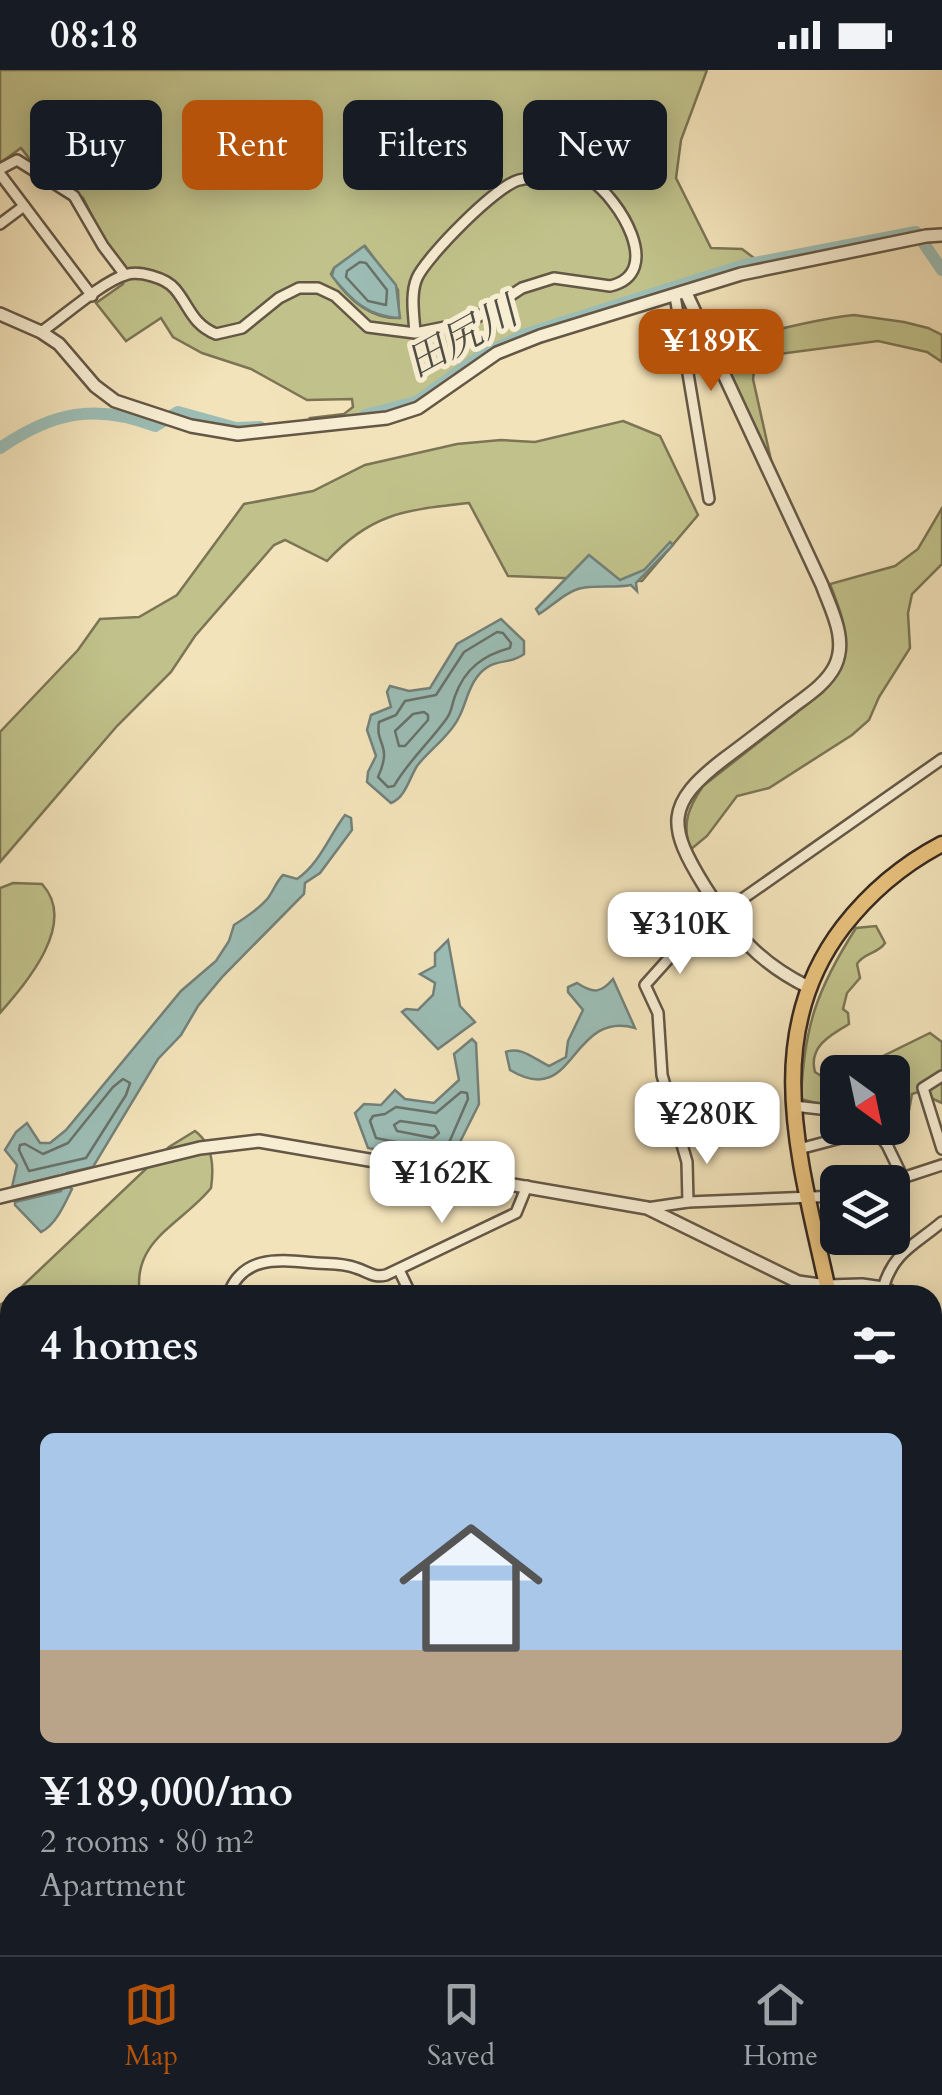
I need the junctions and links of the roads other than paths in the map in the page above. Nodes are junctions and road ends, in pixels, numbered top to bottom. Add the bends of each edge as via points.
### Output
1 (0, 172) edge
2 (24, 206) junction
3 (0, 224) edge
4 (942, 236) edge
5 (125, 274) junction
6 (680, 295) junction
7 (92, 296) junction
8 (0, 314) edge
9 (41, 332) junction
10 (415, 333) junction
11 (709, 498) dead end
12 (942, 758) edge
13 (942, 844) edge
14 (722, 914) junction
15 (808, 987) junction
16 (942, 1076) edge
17 (794, 1106) junction
18 (820, 1109) edge
19 (820, 1142) edge
20 (799, 1148) junction
21 (942, 1149) edge
22 (942, 1166) edge
23 (910, 1176) edge
24 (527, 1186) junction
25 (0, 1197) edge
26 (820, 1197) edge
27 (809, 1198) junction
28 (688, 1202) junction
29 (647, 1208) junction
30 (942, 1222) edge
31 (399, 1270) junction
32 (231, 1285) edge
33 (406, 1285) edge
34 (812, 1285) edge
35 (827, 1285) edge
36 (884, 1285) edge

1 - 2 street
1 - 5 street via 17,160 74,196
2 - 3 street
2 - 7 street
4 - 6 street via 778,266
5 - 7 street
5 - 10 street via 172,286 194,320 216,334 242,328 290,292 309,287 334,296 368,327
6 - 9 street via 510,347 418,408 387,418 238,434 115,401
6 - 11 street
6 - 14 street via 822,585 839,636 839,654 823,682 682,800 682,849
7 - 9 street
8 - 9 street
10 - 10 street via 418,277 509,184 590,180 634,238 636,263 619,284 551,278 522,288 470,322
12 - 14 street
13 - 15 main road via 869,896 828,948
14 - 15 street via 765,962
14 - 28 street via 678,944 645,985 658,1013 662,1075 687,1162
15 - 17 main road via 795,1039
16 - 21 street via 923,1088
17 - 18 street
17 - 20 main road
19 - 20 street
20 - 27 main road
22 - 23 street
24 - 25 street via 259,1141 200,1148
24 - 29 street
24 - 31 street via 516,1213
26 - 27 street
27 - 28 street
27 - 35 main road
28 - 29 street
29 - 34 street
30 - 36 street via 896,1258
31 - 32 street via 375,1277 338,1264 263,1262
31 - 33 street

